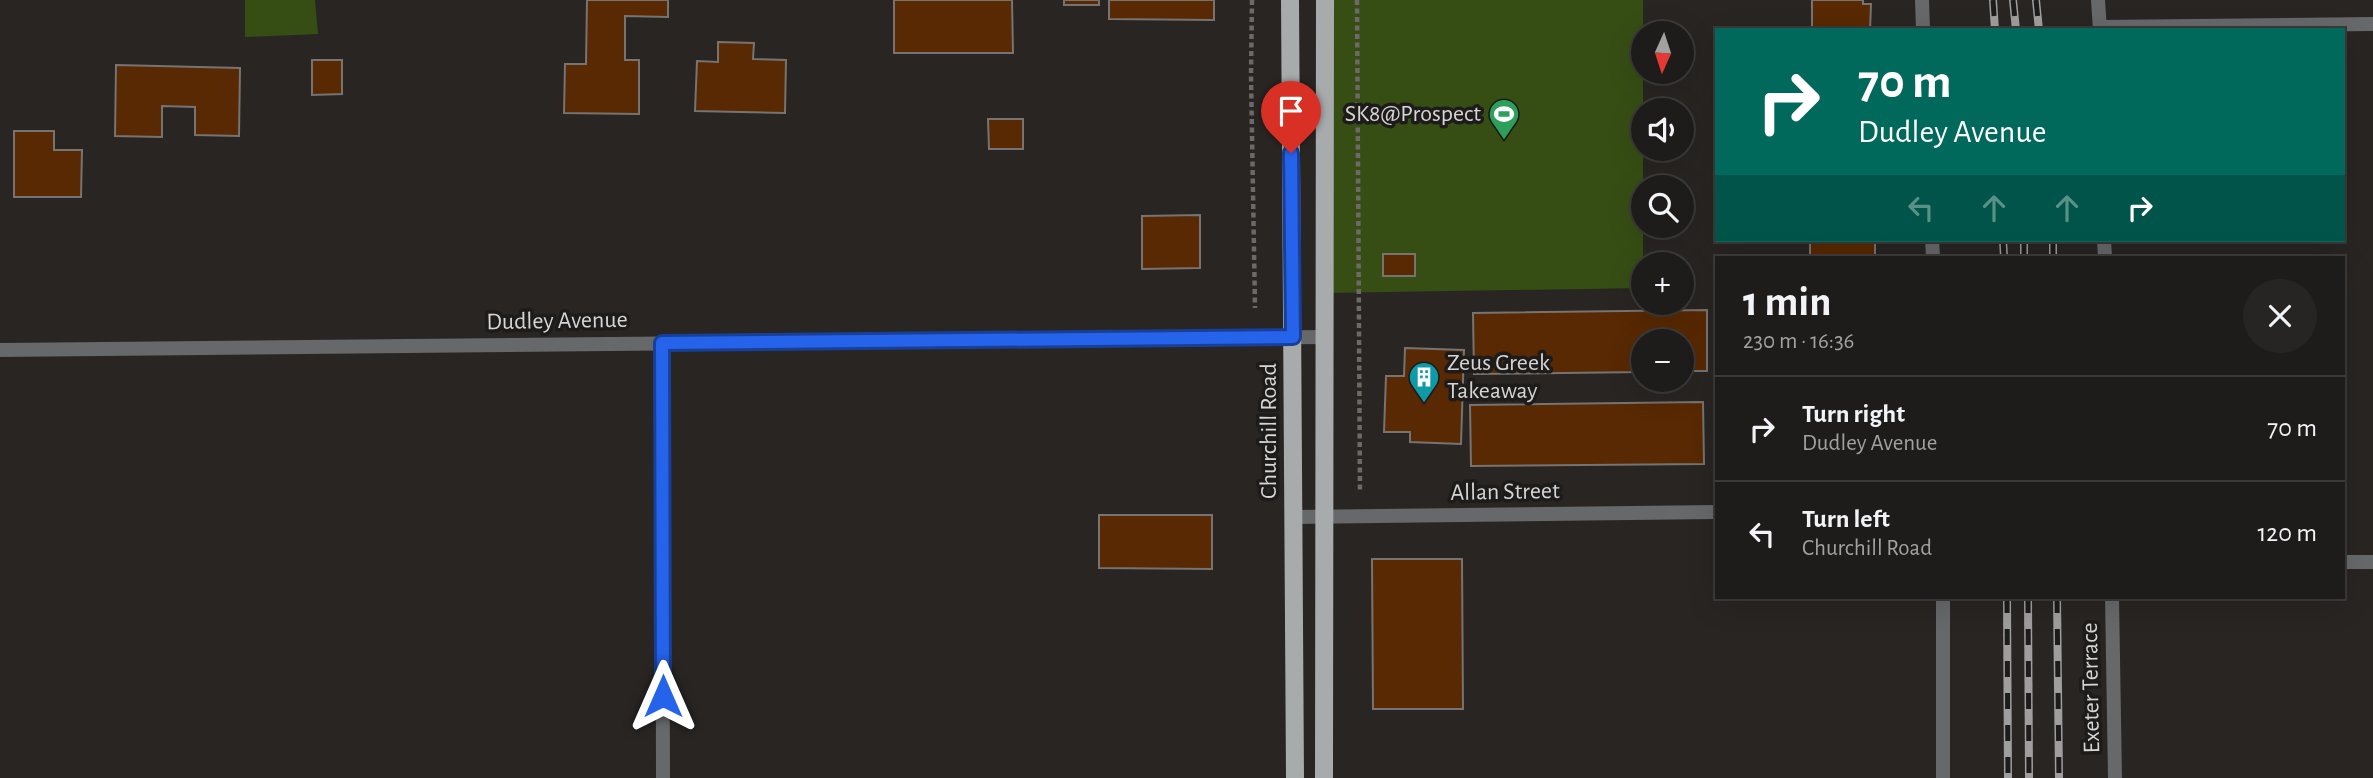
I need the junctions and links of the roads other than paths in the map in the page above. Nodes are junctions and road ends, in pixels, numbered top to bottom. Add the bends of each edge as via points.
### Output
1 (1290, 0) edge
2 (1325, 0) edge
3 (1922, 0) edge
4 (2098, 0) edge
5 (2373, 24) edge
6 (1923, 28) edge
7 (2100, 28) edge
8 (1293, 337) junction
9 (1325, 337) junction
10 (662, 343) junction
11 (0, 350) edge
12 (1715, 512) edge
13 (1294, 517) junction
14 (1325, 517) junction
15 (2345, 562) edge
16 (2373, 562) edge
17 (1943, 599) edge
18 (2112, 599) edge
19 (663, 778) edge
20 (1295, 778) edge
21 (1324, 778) edge
22 (1943, 778) edge
23 (2115, 778) edge

1 - 8 main road, Churchill Road
2 - 9 main road
3 - 6 street
4 - 7 street
5 - 7 street
8 - 9 street, Dudley Avenue
8 - 10 street, Dudley Avenue
8 - 13 main road, Churchill Road
9 - 14 main road
10 - 11 street, Dudley Avenue
10 - 19 street
12 - 14 street, Allan Street
13 - 14 street, Allan Street
13 - 20 main road, Churchill Road
14 - 21 main road
15 - 16 street
17 - 22 street
18 - 23 street, Exeter Terrace

